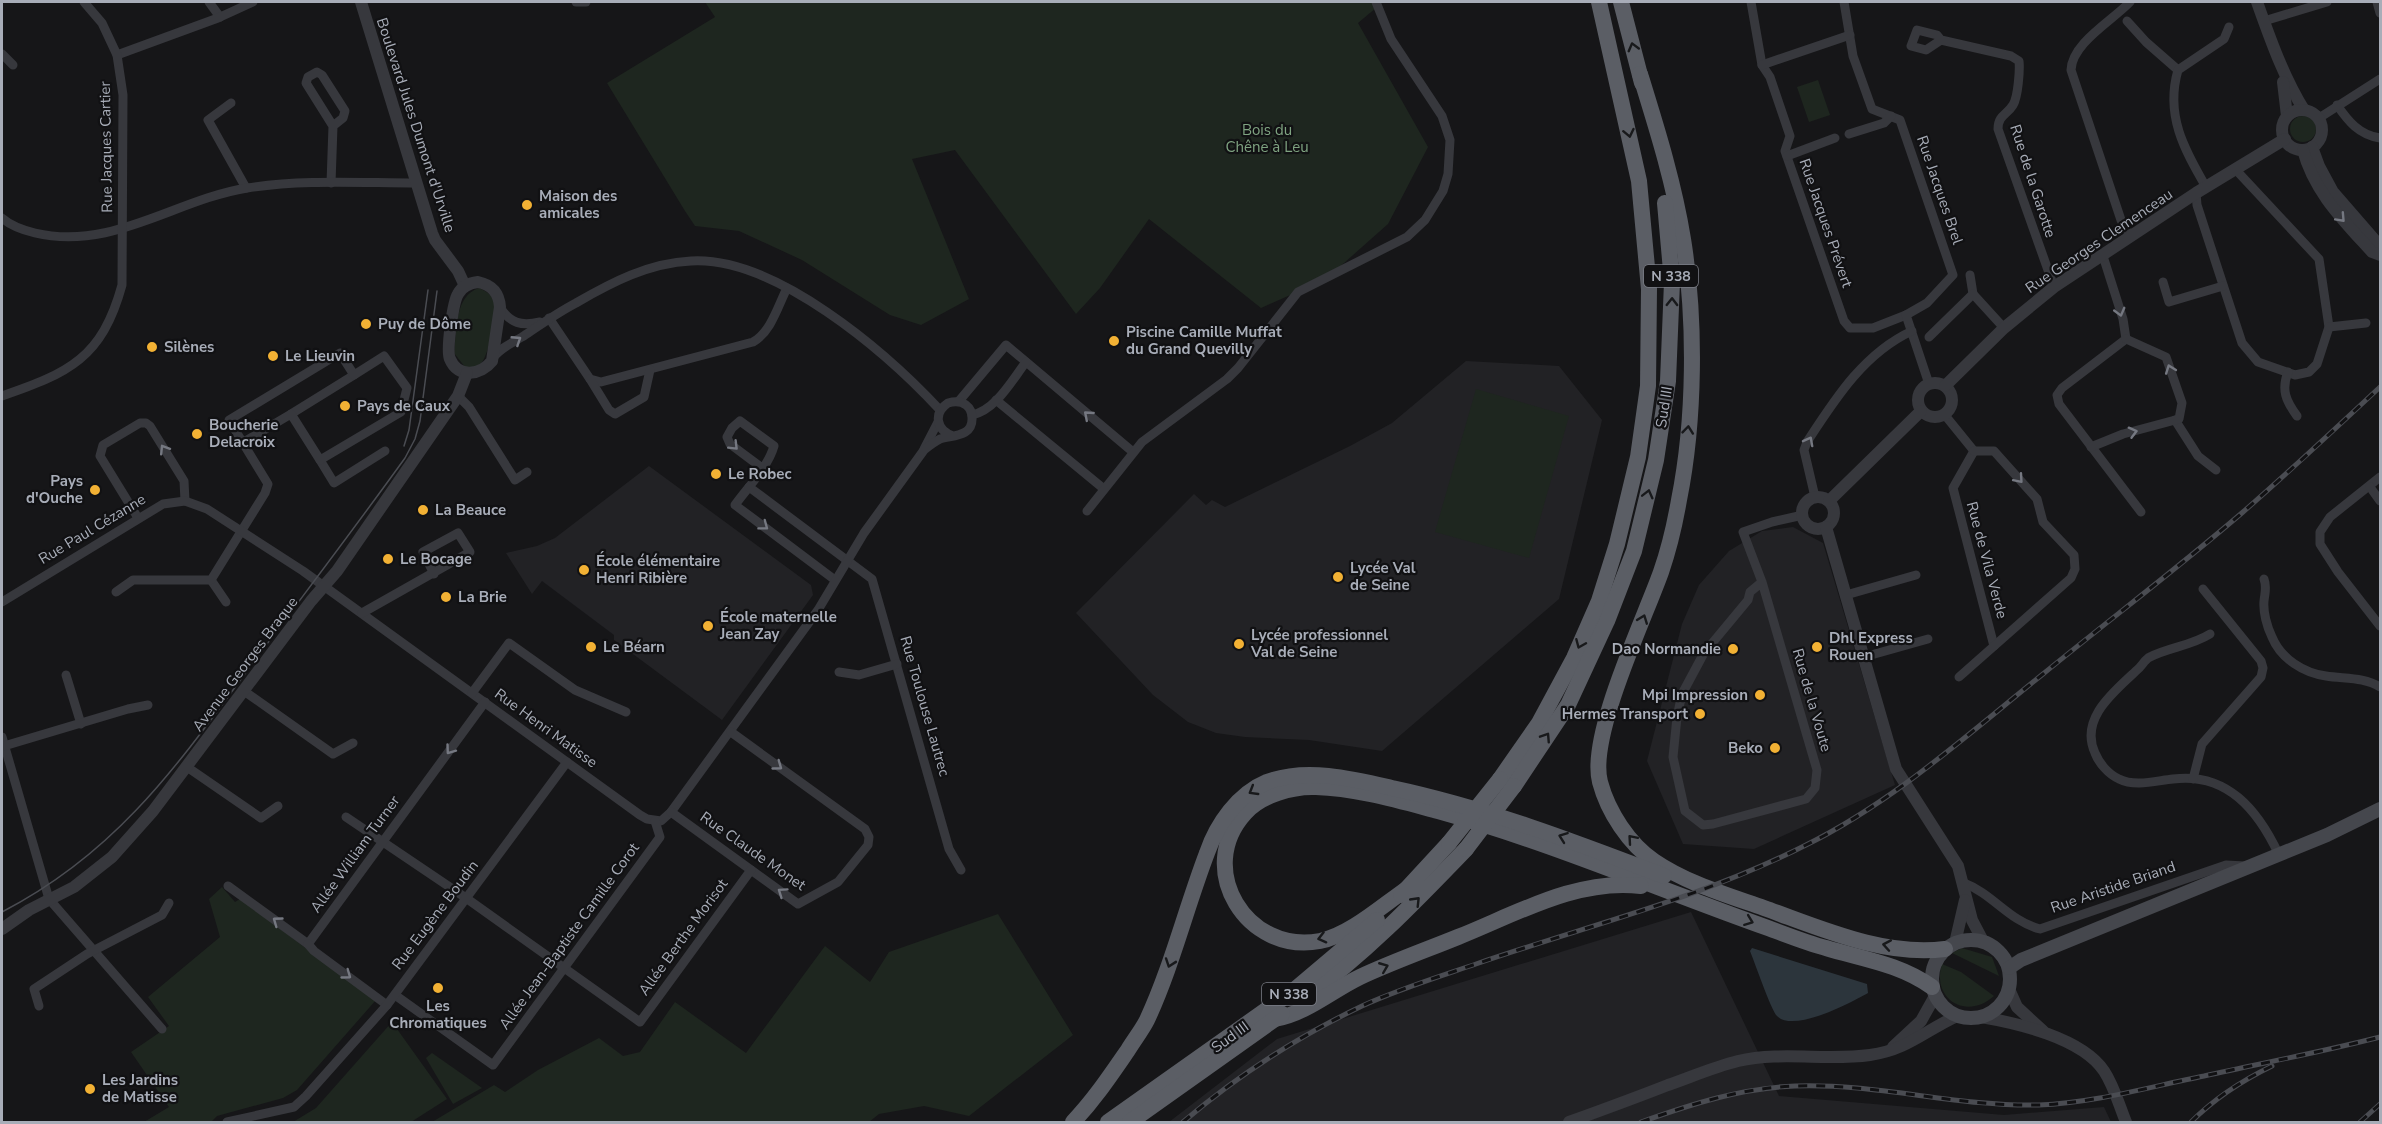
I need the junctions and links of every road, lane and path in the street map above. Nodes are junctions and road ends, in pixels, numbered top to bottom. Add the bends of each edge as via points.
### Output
1 (84, 2) edge
2 (209, 2) edge
3 (253, 2) edge
4 (361, 2) edge
5 (576, 2) edge
6 (586, 2) edge
7 (1377, 2) edge
8 (1599, 2) edge
9 (1621, 2) edge
10 (1751, 2) edge
11 (1844, 2) edge
12 (2130, 2) edge
13 (2257, 2) edge
14 (2327, 2) edge
15 (2377, 2) edge
16 (2380, 12) edge
17 (220, 18) junction
18 (2127, 21) dead end
19 (2264, 21) junction
20 (2229, 27) dead end
21 (1850, 35) junction
22 (1941, 40) dead end
23 (2276, 52) junction
24 (2, 54) edge
25 (117, 55) junction
26 (14, 65) dead end
27 (1762, 65) junction
28 (2178, 70) junction
29 (1640, 74) junction
30 (2380, 79) edge
31 (231, 104) dead end
32 (2337, 105) junction
33 (2304, 110) junction
34 (1891, 116) junction
35 (2287, 116) junction
36 (2319, 118) junction
37 (333, 126) junction
38 (1849, 134) dead end
39 (1835, 138) dead end
40 (2380, 138) edge
41 (2285, 139) junction
42 (2307, 149) junction
43 (1787, 156) junction
44 (2236, 170) junction
45 (331, 183) junction
46 (417, 183) junction
47 (246, 188) junction
48 (2201, 190) junction
49 (2, 218) edge
50 (123, 230) junction
51 (2132, 237) junction
52 (2380, 246) edge
53 (2380, 255) edge
54 (2103, 256) junction
55 (1970, 274) dead end
56 (2163, 282) dead end
57 (465, 286) junction
58 (2223, 286) junction
59 (2054, 287) junction
60 (787, 288) junction
61 (1973, 294) junction
62 (500, 307) junction
63 (1906, 315) junction
64 (546, 320) junction
65 (2366, 323) dead end
66 (2329, 327) junction
67 (2004, 328) junction
68 (1912, 330) junction
69 (1929, 337) dead end
70 (2126, 339) junction
71 (493, 358) junction
72 (1026, 362) junction
73 (651, 370) junction
74 (2288, 372) junction
75 (467, 373) junction
76 (354, 375) junction
77 (590, 379) junction
78 (1929, 384) junction
79 (1945, 386) junction
80 (2, 396) edge
81 (458, 396) junction
82 (996, 400) junction
83 (959, 401) junction
84 (940, 410) junction
85 (1921, 411) junction
86 (291, 414) junction
87 (1944, 414) junction
88 (972, 415) junction
89 (2297, 416) dead end
90 (2175, 420) junction
91 (938, 422) junction
92 (953, 436) junction
93 (242, 443) junction
94 (2091, 447) junction
95 (924, 450) junction
96 (385, 451) dead end
97 (1974, 451) junction
98 (1133, 453) junction
99 (320, 460) junction
100 (762, 468) junction
101 (2216, 470) dead end
102 (527, 472) dead end
103 (2380, 477) edge
104 (749, 487) junction
105 (2370, 487) junction
106 (1104, 489) junction
107 (1815, 497) junction
108 (185, 501) junction
109 (1829, 501) junction
110 (2380, 501) edge
111 (1087, 511) dead end
112 (2140, 512) dead end
113 (1803, 515) junction
114 (138, 518) junction
115 (1826, 527) junction
116 (241, 531) junction
117 (847, 561) junction
118 (434, 574) junction
119 (1916, 575) dead end
120 (2264, 579) dead end
121 (211, 580) junction
122 (836, 580) junction
123 (1762, 582) junction
124 (324, 586) junction
125 (2203, 589) dead end
126 (116, 592) dead end
127 (1846, 595) junction
128 (2, 602) edge
129 (226, 602) dead end
130 (362, 614) junction
131 (2380, 626) edge
132 (2210, 634) dead end
133 (1928, 639) dead end
134 (1994, 645) junction
135 (1864, 657) junction
136 (897, 664) junction
137 (839, 672) dead end
138 (66, 675) dead end
139 (1959, 677) dead end
140 (2380, 687) edge
141 (244, 691) junction
142 (472, 693) junction
143 (485, 702) junction
144 (148, 705) dead end
145 (626, 712) dead end
146 (81, 724) junction
147 (731, 732) junction
148 (3, 742) edge
149 (353, 743) dead end
150 (567, 762) junction
151 (187, 767) junction
152 (2193, 779) junction
153 (1507, 783) junction
154 (278, 806) dead end
155 (2380, 809) edge
156 (671, 812) junction
157 (346, 817) dead end
158 (655, 821) junction
159 (383, 842) junction
160 (2279, 855) junction
161 (2249, 866) junction
162 (751, 870) junction
163 (961, 870) dead end
164 (1964, 883) junction
165 (228, 885) dead end
166 (1408, 888) junction
167 (1717, 891) junction
168 (466, 898) junction
169 (49, 899) junction
170 (1966, 899) junction
171 (1695, 900) junction
172 (169, 903) dead end
173 (2, 929) edge
174 (1983, 941) junction
175 (308, 944) junction
176 (1950, 946) junction
177 (93, 950) junction
178 (564, 968) junction
179 (2009, 968) junction
180 (2009, 990) junction
181 (1934, 992) junction
182 (395, 995) junction
183 (387, 1005) junction
184 (39, 1006) dead end
185 (1958, 1016) junction
186 (1981, 1017) junction
187 (1275, 1019) junction
188 (162, 1029) dead end
189 (2049, 1035) junction
190 (1887, 1051) junction
191 (227, 1122) edge
192 (1073, 1122) edge
193 (1108, 1122) edge
194 (1130, 1122) edge
195 (1569, 1122) edge
196 (2126, 1122) edge

1 - 25 street, Rue Jacques Cartier via 102,23
2 - 17 street
3 - 17 street
4 - 46 street, Boulevard Jules Dumont d'Urville
5 - 6 street
7 - 98 street via 1391,39 1442,116 1450,140 1443,191 1425,220 1407,237 1298,292 1227,379 1142,442
8 -> 153 highway, Sud III / N 338 via 1639,181 1649,289 1648,386 1638,457 1599,601 1574,658
29 -> 9 highway, Sud III / N 338
10 - 27 street, Rue Jacques Prévert
11 - 21 street, Rue Jacques Brel
12 - 51 street via 2080,47 2071,70 2121,220
13 - 19 street
14 - 19 street
15 - 16 street
17 - 25 street
18 - 28 street
19 - 23 street
20 - 28 street via 2224,39
21 - 27 street
21 - 34 street, Rue Jacques Brel via 1853,56 1872,109
22 - 59 street, Rue de la Garotte via 2019,61 2014,105 2002,115 1998,129
23 - 33 street
23 - 35 street
24 - 26 street
25 - 50 street, Rue Jacques Cartier via 123,95
27 - 43 street, Rue Jacques Prévert via 1770,76 1790,136
28 - 48 street via 2173,90 2177,124
153 -> 29 highway, Sud III / N 338 via 1568,705 1607,621 1634,551 1656,460 1668,381 1672,282 1660,172
167 -> 29 highway via 1662,866 1632,841 1616,819 1600,782 1598,750 1609,708 1663,568 1680,499 1689,423 1691,352 1683,239
30 - 32 street
31 - 47 street via 208,120
32 - 36 street
32 - 40 street via 2359,131
33 - 35 street
33 - 36 street
34 - 38 street via 1884,123
34 - 63 street, Rue Jacques Brel via 1900,120 1953,274 1927,303
35 - 41 street via 2282,127
36 - 42 street via 2322,134
37 - 37 street via 306,83 316,72 322,75 345,111
37 - 45 street
39 - 43 street
41 - 42 street via 2296,149
41 - 44 street, Rue Georges Clemenceau
42 - 52 street via 2333,192
42 -> 53 street via 2318,185 2335,212 2372,252
43 - 63 street, Rue Jacques Prévert via 1844,321 1850,328 1873,328
44 - 48 street, Rue Georges Clemenceau
44 - 66 street via 2319,259
45 - 46 street
45 - 47 street
46 - 57 street, Boulevard Jules Dumont d'Urville via 435,240
47 - 50 street
48 - 51 street, Rue Georges Clemenceau
48 - 58 street via 2196,205
49 - 50 street via 21,229 44,235 75,238
50 - 80 street, Rue Jacques Cartier via 122,285 103,336 84,358 64,371
51 - 54 street, Rue Georges Clemenceau
54 - 59 street, Rue Georges Clemenceau
54 -> 70 street
55 - 61 street
56 - 58 street via 2169,302
57 - 62 street via 486,284 496,292
57 - 75 street via 454,302 448,353 454,367
58 - 74 street via 2242,343 2250,355 2258,362
59 - 67 street, Rue Georges Clemenceau
60 - 64 street via 732,266 693,260 618,280
60 - 73 street via 762,338
60 - 84 street via 855,330
61 - 67 street
61 - 69 street
62 - 64 street via 522,325
62 - 71 street
63 - 68 street
71 -> 64 street
64 - 77 street
65 - 66 street
66 - 74 street via 2317,364 2308,372
67 - 79 street, Rue Georges Clemenceau
68 - 78 street
107 -> 68 street via 1804,450 1807,442 1840,393 1866,364 1893,339
90 -> 70 street via 2179,419 2182,403 2166,357
70 - 94 street via 2057,395 2059,404
71 - 75 street via 486,369
72 - 82 street
72 - 83 street via 1006,345
98 -> 72 street
73 - 77 street via 601,382
73 - 77 street via 644,397 615,414
74 - 89 street via 2284,388 2287,402
75 - 81 street, Avenue Georges Braque
76 - 86 street
76 - 93 street via 340,352 229,420
76 - 99 street via 384,356 407,388 401,412
78 - 79 street
78 - 85 street via 1918,397
79 - 87 street via 1952,398
81 - 102 street via 515,480
81 - 124 street, Avenue Georges Braque
82 - 88 street
82 - 106 street
83 - 84 street
83 - 88 street
84 - 91 street
85 - 87 street via 1931,417
85 - 109 street
86 - 93 street
86 - 99 street
87 - 97 street
88 - 92 street via 966,431
94 -> 90 street
90 - 101 street via 2198,456
91 - 92 street
91 - 95 street
92 - 95 street via 937,440
93 - 116 street via 268,484
94 - 112 street
95 - 117 street
96 - 99 street via 334,483
97 - 134 street, Rue de Vila Verde via 1953,488
97 -> 134 street, Rue de Vila Verde via 1994,451 2037,499 2043,522 2074,555 2071,578
98 - 106 street
100 -> 100 street via 774,446 740,422 727,437 730,444
100 - 104 street
103 - 105 street
104 - 117 street, Rue Toulouse Lautrec
104 -> 122 street via 735,505
105 - 110 street
105 - 131 street via 2330,517 2320,532 2320,544
106 - 111 street
107 - 109 street
107 - 113 street via 1804,505
108 - 114 street, Rue Paul Cézanne via 162,504
108 -> 114 street via 184,481 150,426 140,423 100,450
108 - 116 street via 207,509
109 - 115 street via 1834,514
113 - 115 street via 1812,527
113 - 123 street via 1743,532
114 - 128 street, Rue Paul Cézanne
115 - 127 street
116 - 121 street
116 - 124 street
117 - 122 street
117 - 136 street, Rue Toulouse Lautrec via 872,579
118 - 118 street via 470,552 458,533 423,552
118 - 130 street
119 - 127 street
120 - 140 street via 2271,637 2290,661 2308,671 2364,680
121 - 126 street via 134,580
121 - 129 street
122 - 147 street
123 - 123 street, Rue de la Voute via 1704,652 1682,694 1673,757 1685,811 1703,825 1806,799 1815,788 1817,770
124 - 130 street, Rue Henri Matisse
124 - 141 street, Avenue Georges Braque
125 - 152 street via 2263,668 2261,676 2202,744
127 - 135 street
130 - 142 street, Rue Henri Matisse
132 - 152 street via 2148,657 2096,714 2091,733 2099,763 2117,778 2132,784
133 - 135 street
134 - 139 street, Rue de Vila Verde
135 - 164 street via 1896,770 1952,854
136 - 137 street via 859,675
136 - 163 street, Rue Toulouse Lautrec via 950,849
138 - 146 street
141 - 149 street via 333,754
141 - 151 street, Avenue Georges Braque
142 - 143 street, Rue Henri Matisse
142 - 145 street via 510,643 575,690
143 - 150 street, Rue Henri Matisse
143 -> 159 street, Allée William Turner
144 - 146 street
146 - 148 street
147 - 156 street
147 -> 162 street, Rue Claude Monet via 865,829 869,837 868,845 838,882 798,904
148 - 169 street
150 - 158 street, Rue Henri Matisse via 640,815
150 - 168 street, Rue Eugène Boudin
151 - 154 street via 261,818
151 - 169 street, Avenue Georges Braque via 112,856 74,887
152 - 160 street via 2230,791 2250,808 2260,818
153 - 166 highway, Sud III / N 338, bridge
187 -> 153 highway, Sud III / N 338, bridge via 1335,976 1386,931 1466,849
155 - 160 main road, Rue Aristide Briand
156 - 158 street
156 - 162 street, Rue Claude Monet
157 - 159 street
158 - 178 street, Allée Jean-Baptiste Camille Corot via 660,837
159 - 168 street
159 - 175 street, Allée William Turner
160 - 161 main road, Rue Aristide Briand
161 - 164 street, Rue Aristide Briand via 2226,866 2040,929 2025,925 1980,889
161 - 179 main road, Rue Aristide Briand
162 - 178 street, Allée Berthe Morisot via 640,1022
164 - 170 street
175 -> 165 street
166 -> 171 highway via 1349,929 1320,941 1289,941 1262,931 1235,905 1225,870 1227,849 1246,812 1283,791 1316,787 1372,795 1459,817
166 - 193 highway, Sud III / N 338 via 1371,926 1293,991
176 -> 167 highway via 1919,950 1845,936
167 -> 192 highway via 1686,884 1500,816 1407,791 1350,778 1296,775 1268,782 1246,795 1221,823 1146,1022 1094,1100
168 - 178 street
168 - 182 street, Rue Eugène Boudin
169 - 173 street, Avenue Georges Braque
169 - 177 street
170 - 174 street via 1971,920
170 - 176 street
171 -> 181 highway via 1824,948 1893,966 1914,975
187 -> 171 highway via 1294,1015 1360,977 1590,887 1636,886
172 - 177 street via 162,915
174 - 176 main road via 1974,939
174 - 179 main road via 1999,951
175 -> 183 street
176 - 181 main road via 1933,967
177 - 184 street via 34,989
177 - 188 street
178 - 182 street, Allée Jean-Baptiste Camille Corot via 493,1065
179 - 180 main road
180 - 186 main road via 1999,1007
180 - 189 street via 2017,1007
181 - 185 main road via 1947,1011
181 - 190 street via 1921,1021
182 - 183 street, Rue Eugène Boudin
183 - 191 street, Rue Eugène Boudin via 294,1107
185 - 186 main road
185 - 190 street via 1908,1045
186 - 189 street
187 - 194 highway, Sud III / N 338
189 - 196 street via 2098,1064
190 - 195 street via 1818,1058 1776,1056 1737,1062

